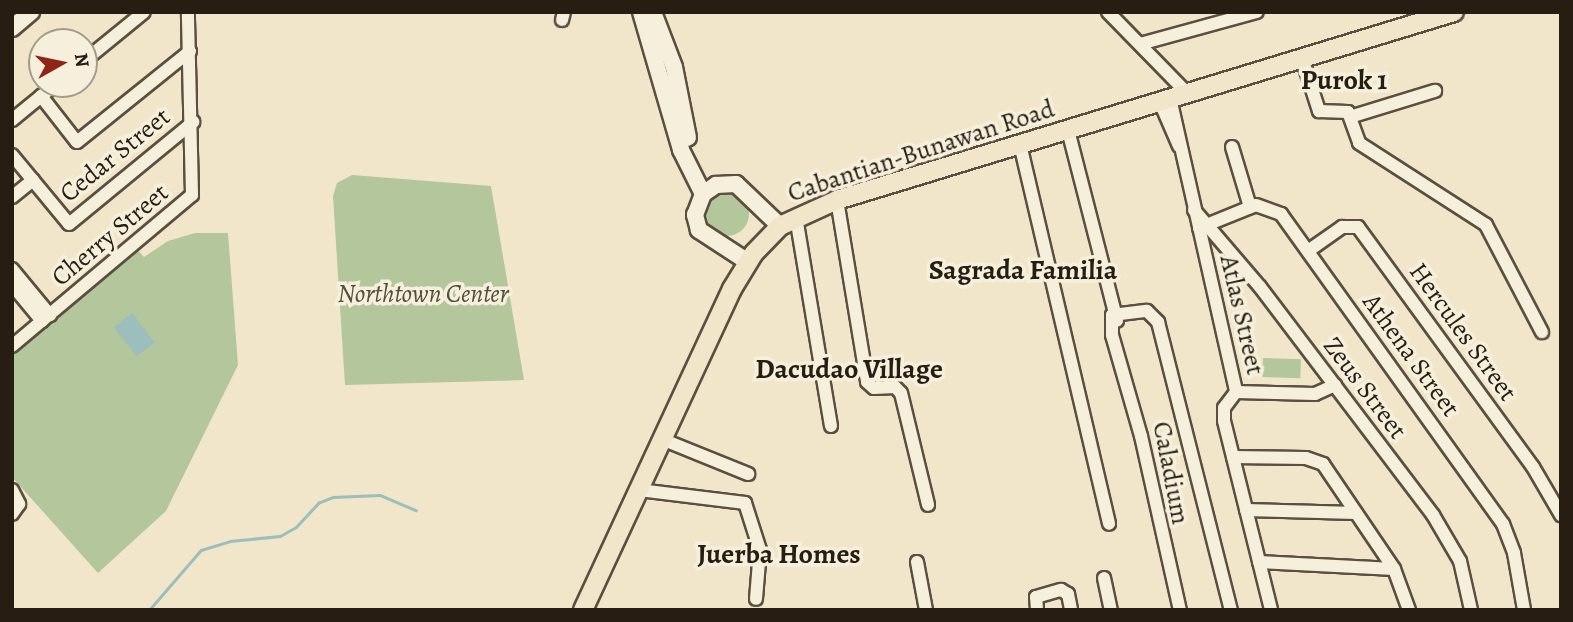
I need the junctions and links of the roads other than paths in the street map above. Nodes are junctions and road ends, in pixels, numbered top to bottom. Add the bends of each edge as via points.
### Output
1 (16, 12) edge
2 (31, 12) edge
3 (144, 12) edge
4 (188, 12) edge
5 (641, 12) edge
6 (653, 12) edge
7 (1257, 12) edge
8 (1454, 12) edge
9 (1111, 13) edge
10 (12, 16) edge
11 (12, 28) edge
12 (1140, 44) junction
13 (98, 50) edge
14 (190, 51) junction
15 (1302, 58) junction
16 (1435, 92) dead end
17 (39, 98) edge
18 (43, 98) edge
19 (1172, 98) junction
20 (1353, 116) dead end
21 (12, 120) edge
22 (193, 122) junction
23 (1068, 130) junction
24 (1020, 144) junction
25 (1232, 148) dead end
26 (12, 155) edge
27 (690, 162) junction
28 (33, 180) junction
29 (706, 191) junction
30 (12, 197) edge
31 (838, 200) junction
32 (1250, 206) junction
33 (796, 217) junction
34 (780, 226) junction
35 (1203, 226) junction
36 (1308, 251) junction
37 (748, 262) junction
38 (12, 269) edge
39 (12, 285) edge
40 (1112, 315) junction
41 (46, 318) junction
42 (1542, 332) dead end
43 (12, 346) edge
44 (1335, 386) junction
45 (1236, 392) junction
46 (831, 426) dead end
47 (664, 440) junction
48 (1233, 457) junction
49 (748, 474) dead end
50 (12, 490) edge
51 (639, 490) junction
52 (929, 505) dead end
53 (1246, 510) junction
54 (1356, 513) junction
55 (12, 514) edge
56 (1561, 515) edge
57 (1109, 524) dead end
58 (916, 562) dead end
59 (1259, 562) junction
60 (1394, 569) junction
61 (1104, 578) dead end
62 (756, 598) dead end
63 (583, 610) edge
64 (926, 610) edge
65 (1037, 610) edge
66 (1071, 610) edge
67 (1111, 610) edge
68 (1180, 610) edge
69 (1231, 610) edge
70 (1271, 610) edge
71 (1409, 610) edge
72 (1471, 610) edge
73 (1524, 610) edge

1 - 10 street
2 - 11 street
3 - 13 street
4 - 14 street, Cherry Street
5 - 27 street
6 - 27 street via 674,66
7 - 12 street
8 - 15 main road, Cabantian-Bunawan Road
9 - 12 street
12 - 19 street
14 - 18 street via 77,142
14 - 22 street, Cherry Street
15 - 19 main road, Cabantian-Bunawan Road
15 - 42 street via 1319,111 1348,112 1360,143 1486,225
16 - 20 street
17 - 21 street
19 - 23 main road, Cabantian-Bunawan Road
19 - 35 street, Zeus Street via 1194,210
22 - 28 street, Cedar Street via 69,224
22 - 41 street, Cherry Street via 192,195
23 - 24 main road, Cabantian-Bunawan Road
23 - 40 street, Caladium
24 - 31 main road, Cabantian-Bunawan Road
24 - 57 street
25 - 32 street
26 - 28 street, Cedar Street
27 - 29 street
28 - 30 street
29 - 34 street via 729,183 742,187
29 - 37 street via 696,208 699,230
31 - 33 main road, Cabantian-Bunawan Road
31 - 52 street via 867,382 874,388 895,387 901,393
32 - 35 street
32 - 36 street, Athena Street via 1275,209
33 - 34 main road, Cabantian-Bunawan Road
33 - 46 street
34 - 37 main road, Cabantian-Bunawan Road
35 - 44 street, Zeus Street
35 - 45 street, Atlas Street
36 - 56 street, Hercules Street via 1342,228 1358,227 1533,467
36 - 73 street, Athena Street via 1503,524 1514,553
37 - 47 main road, Cabantian-Bunawan Road via 720,311
38 - 41 street
39 - 41 street
40 - 68 street, Caladium via 1112,335
40 - 69 street via 1147,311 1158,322
41 - 43 street, Cherry Street
44 - 45 street via 1315,394
44 - 72 street, Zeus Street via 1450,542 1466,580
45 - 48 street, Atlas Street via 1224,415
47 - 49 street
47 - 51 main road, Cabantian-Bunawan Road
48 - 53 street, Atlas Street
48 - 54 street via 1319,460
50 - 55 street via 19,504
51 - 62 street via 745,503 760,550
51 - 63 main road, Cabantian-Bunawan Road
53 - 54 street
53 - 59 street, Atlas Street
54 - 60 street
58 - 64 street
59 - 60 street
59 - 70 street, Atlas Street
60 - 71 street
61 - 67 street
65 - 66 street via 1036,597 1061,590 1068,594

